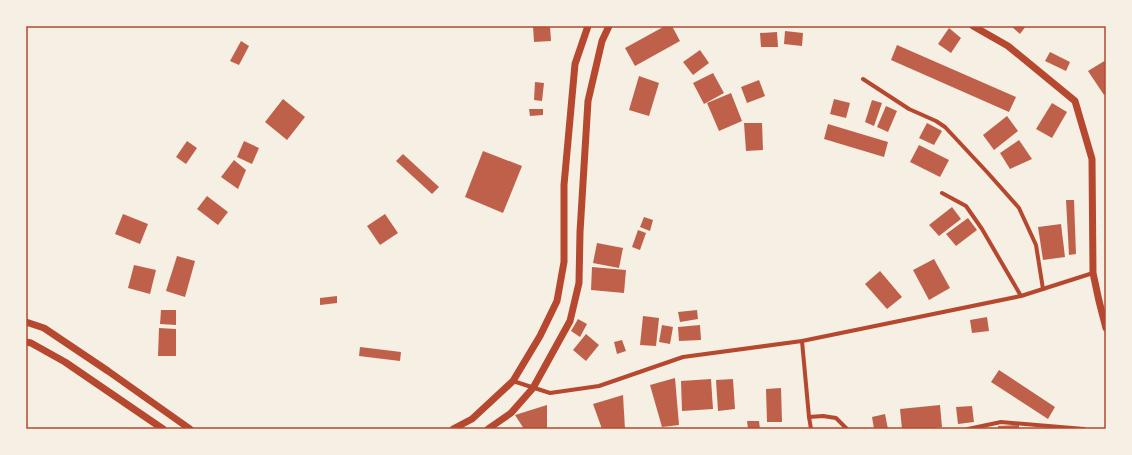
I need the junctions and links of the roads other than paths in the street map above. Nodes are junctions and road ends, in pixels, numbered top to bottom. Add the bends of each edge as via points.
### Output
1 (588, 26) edge
2 (609, 26) edge
3 (973, 26) edge
4 (863, 79) dead end
5 (942, 193) dead end
6 (1093, 273) junction
7 (1043, 289) junction
8 (1021, 296) junction
9 (1099, 301) junction
10 (1106, 310) edge
11 (26, 322) edge
12 (1106, 328) edge
13 (802, 341) junction
14 (26, 342) edge
15 (513, 381) junction
16 (533, 388) junction
17 (809, 417) junction
18 (1025, 426) edge
19 (163, 429) edge
20 (190, 429) edge
21 (453, 429) edge
22 (488, 429) edge
23 (811, 429) edge
24 (847, 429) edge
25 (968, 429) edge
26 (1084, 429) edge

1 - 15 street via 575,64 564,185 564,262 557,301
2 - 16 street via 602,42 588,101 579,283 570,321
3 - 6 street via 1008,46 1075,101 1092,159
4 - 7 street via 909,109 945,128 1018,208 1036,245
5 - 8 street via 966,206
6 - 7 street
6 - 9 street
7 - 8 street
8 - 13 street
9 - 10 street
9 - 12 street
11 - 20 street via 44,328
13 - 16 street via 684,357 600,386 550,393
13 - 17 street
14 - 19 street via 66,362
15 - 16 street
15 - 21 street via 472,419
16 - 22 street via 511,413
17 - 23 street
17 - 24 street via 836,418
18 - 25 street via 1001,422
18 - 26 street

